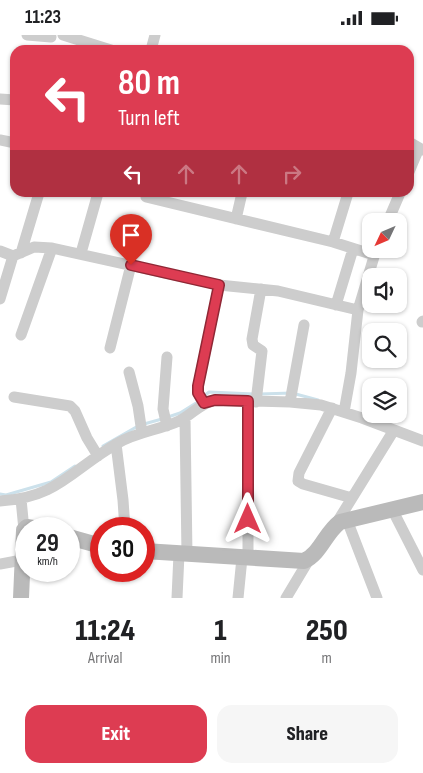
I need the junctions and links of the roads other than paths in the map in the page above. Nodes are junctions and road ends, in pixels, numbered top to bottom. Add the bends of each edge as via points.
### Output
1 (27, 35) edge
2 (57, 36) edge
3 (92, 45) edge
4 (38, 197) edge
5 (97, 197) edge
6 (146, 197) dead end
7 (241, 197) edge
8 (347, 197) edge
9 (398, 197) edge
10 (391, 213) edge
11 (236, 219) junction
12 (333, 242) junction
13 (52, 248) junction
14 (353, 249) junction
15 (362, 250) edge
16 (0, 251) edge
17 (81, 253) junction
18 (17, 255) junction
19 (373, 258) edge
20 (131, 265) junction
21 (219, 285) junction
22 (262, 289) junction
23 (0, 299) edge
24 (336, 305) junction
25 (358, 310) junction
26 (304, 325) dead end
27 (21, 335) dead end
28 (110, 348) dead end
29 (167, 357) dead end
30 (130, 371) dead end
31 (14, 397) dead end
32 (291, 397) junction
33 (254, 398) junction
34 (202, 400) junction
35 (332, 408) junction
36 (345, 408) junction
37 (185, 418) junction
38 (165, 420) junction
39 (141, 427) junction
40 (394, 430) junction
41 (423, 441) edge
42 (116, 444) junction
43 (95, 452) junction
44 (352, 498) junction
45 (21, 499) junction
46 (0, 501) edge
47 (423, 502) edge
48 (392, 509) junction
49 (27, 517) edge
50 (124, 517) edge
51 (341, 523) junction
52 (155, 552) edge
53 (183, 555) junction
54 (245, 558) junction
55 (310, 558) junction
56 (15, 561) edge
57 (0, 564) edge
58 (423, 570) edge
59 (22, 582) edge
60 (22, 598) edge
61 (176, 598) edge
62 (238, 598) edge
63 (286, 598) edge
64 (377, 598) edge

1 - 2 street
2 - 3 street
4 - 18 street
5 - 17 street
6 - 11 street
7 - 11 street
8 - 12 street
9 - 10 street
11 - 12 street
12 - 14 street
13 - 17 street
13 - 18 street via 34,247
13 - 27 street
14 - 15 street
14 - 24 street
16 - 18 street
17 - 20 street
18 - 23 street
19 - 25 street
20 - 21 street
20 - 28 street
21 - 22 street
21 - 34 street via 198,386
22 - 24 street
22 - 33 street via 252,339 253,345 262,351
24 - 25 street
25 - 36 street
26 - 32 street
29 - 38 street
30 - 39 street
31 - 43 street via 70,406
32 - 33 street
32 - 35 street
33 - 34 street
33 - 54 street
34 - 37 street
35 - 36 street
35 - 44 street via 298,481
36 - 40 street
37 - 38 street
37 - 53 street
38 - 39 street
39 - 42 street
40 - 41 street
40 - 44 street
42 - 43 street
42 - 50 street
43 - 45 street via 56,487
44 - 51 street
45 - 46 street
45 - 49 street
47 - 48 street
48 - 51 street
48 - 58 street
51 - 55 street
51 - 64 street
52 - 53 street
53 - 54 street
53 - 61 street
54 - 55 street via 298,561
54 - 62 street
55 - 63 street
56 - 57 street
59 - 60 street

